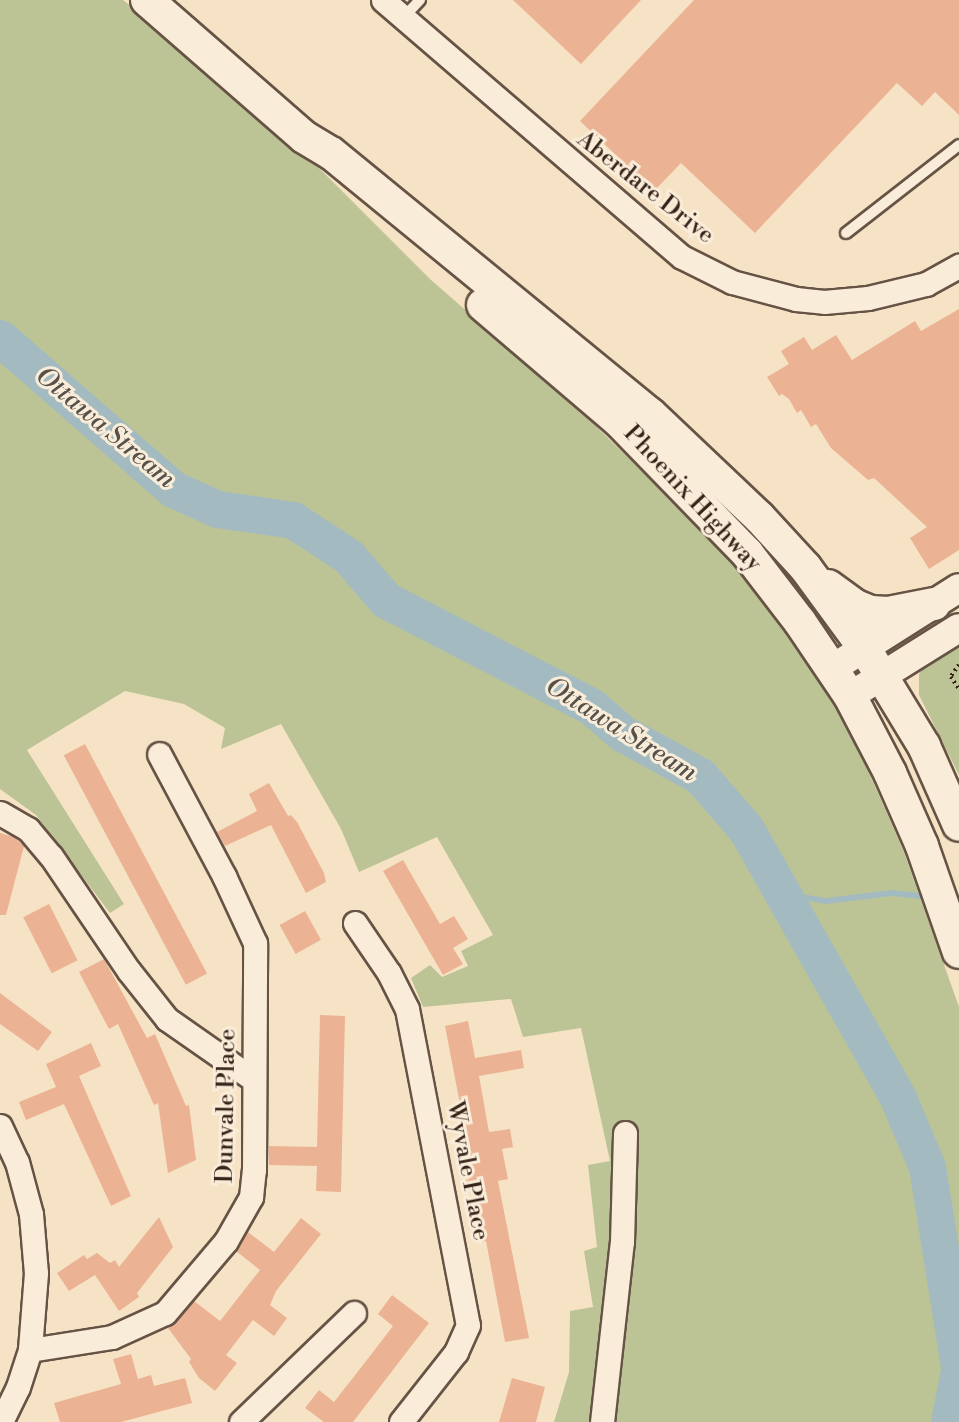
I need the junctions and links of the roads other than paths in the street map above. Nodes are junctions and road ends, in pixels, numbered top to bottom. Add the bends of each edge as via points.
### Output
1 (147, 0) edge
2 (383, 0) edge
3 (420, 0) edge
4 (403, 18) junction
5 (304, 137) junction
6 (959, 145) edge
7 (846, 233) dead end
8 (959, 266) edge
9 (805, 568) junction
10 (946, 596) edge
11 (959, 628) edge
12 (865, 649) junction
13 (833, 668) junction
14 (882, 676) junction
15 (850, 696) junction
16 (159, 754) dead end
17 (0, 813) edge
18 (959, 825) edge
19 (355, 923) dead end
20 (959, 952) edge
21 (253, 1079) junction
22 (0, 1126) edge
23 (625, 1133) dead end
24 (354, 1313) dead end
25 (30, 1350) junction
26 (9, 1383) edge
27 (1, 1422) edge
28 (241, 1422) edge
29 (401, 1422) edge
30 (602, 1422) edge

1 - 5 main road, Phoenix Highway
2 - 4 street, Aberdare Drive
3 - 4 lane
4 - 8 street, Aberdare Drive via 682,257 732,282 824,302 868,298 926,284
5 - 9 main road, Phoenix Highway via 331,153 650,414 759,517
5 - 13 main road, Phoenix Highway via 319,159 351,188 619,421 747,553
6 - 7 lane
9 - 10 main road via 839,595 872,612 899,611
9 - 12 main road, Phoenix Highway
10 - 12 street
11 - 14 street
12 - 13 street
12 - 14 main road, Phoenix Highway
13 - 15 main road, Phoenix Highway
14 - 15 street
14 - 18 main road, Phoenix Highway via 924,746
15 - 20 main road, Phoenix Highway via 917,834
16 - 21 street, Dunvale Place via 254,943
17 - 21 street via 28,829 51,856 167,1019
19 - 29 street, Wyvale Place via 407,1009 468,1325 456,1352
21 - 25 street, Dunvale Place via 251,1198 242,1219 185,1292 165,1313 112,1337
22 - 25 street via 18,1162 31,1214 36,1273
23 - 30 street via 622,1242
24 - 28 street
25 - 26 street
26 - 27 street

